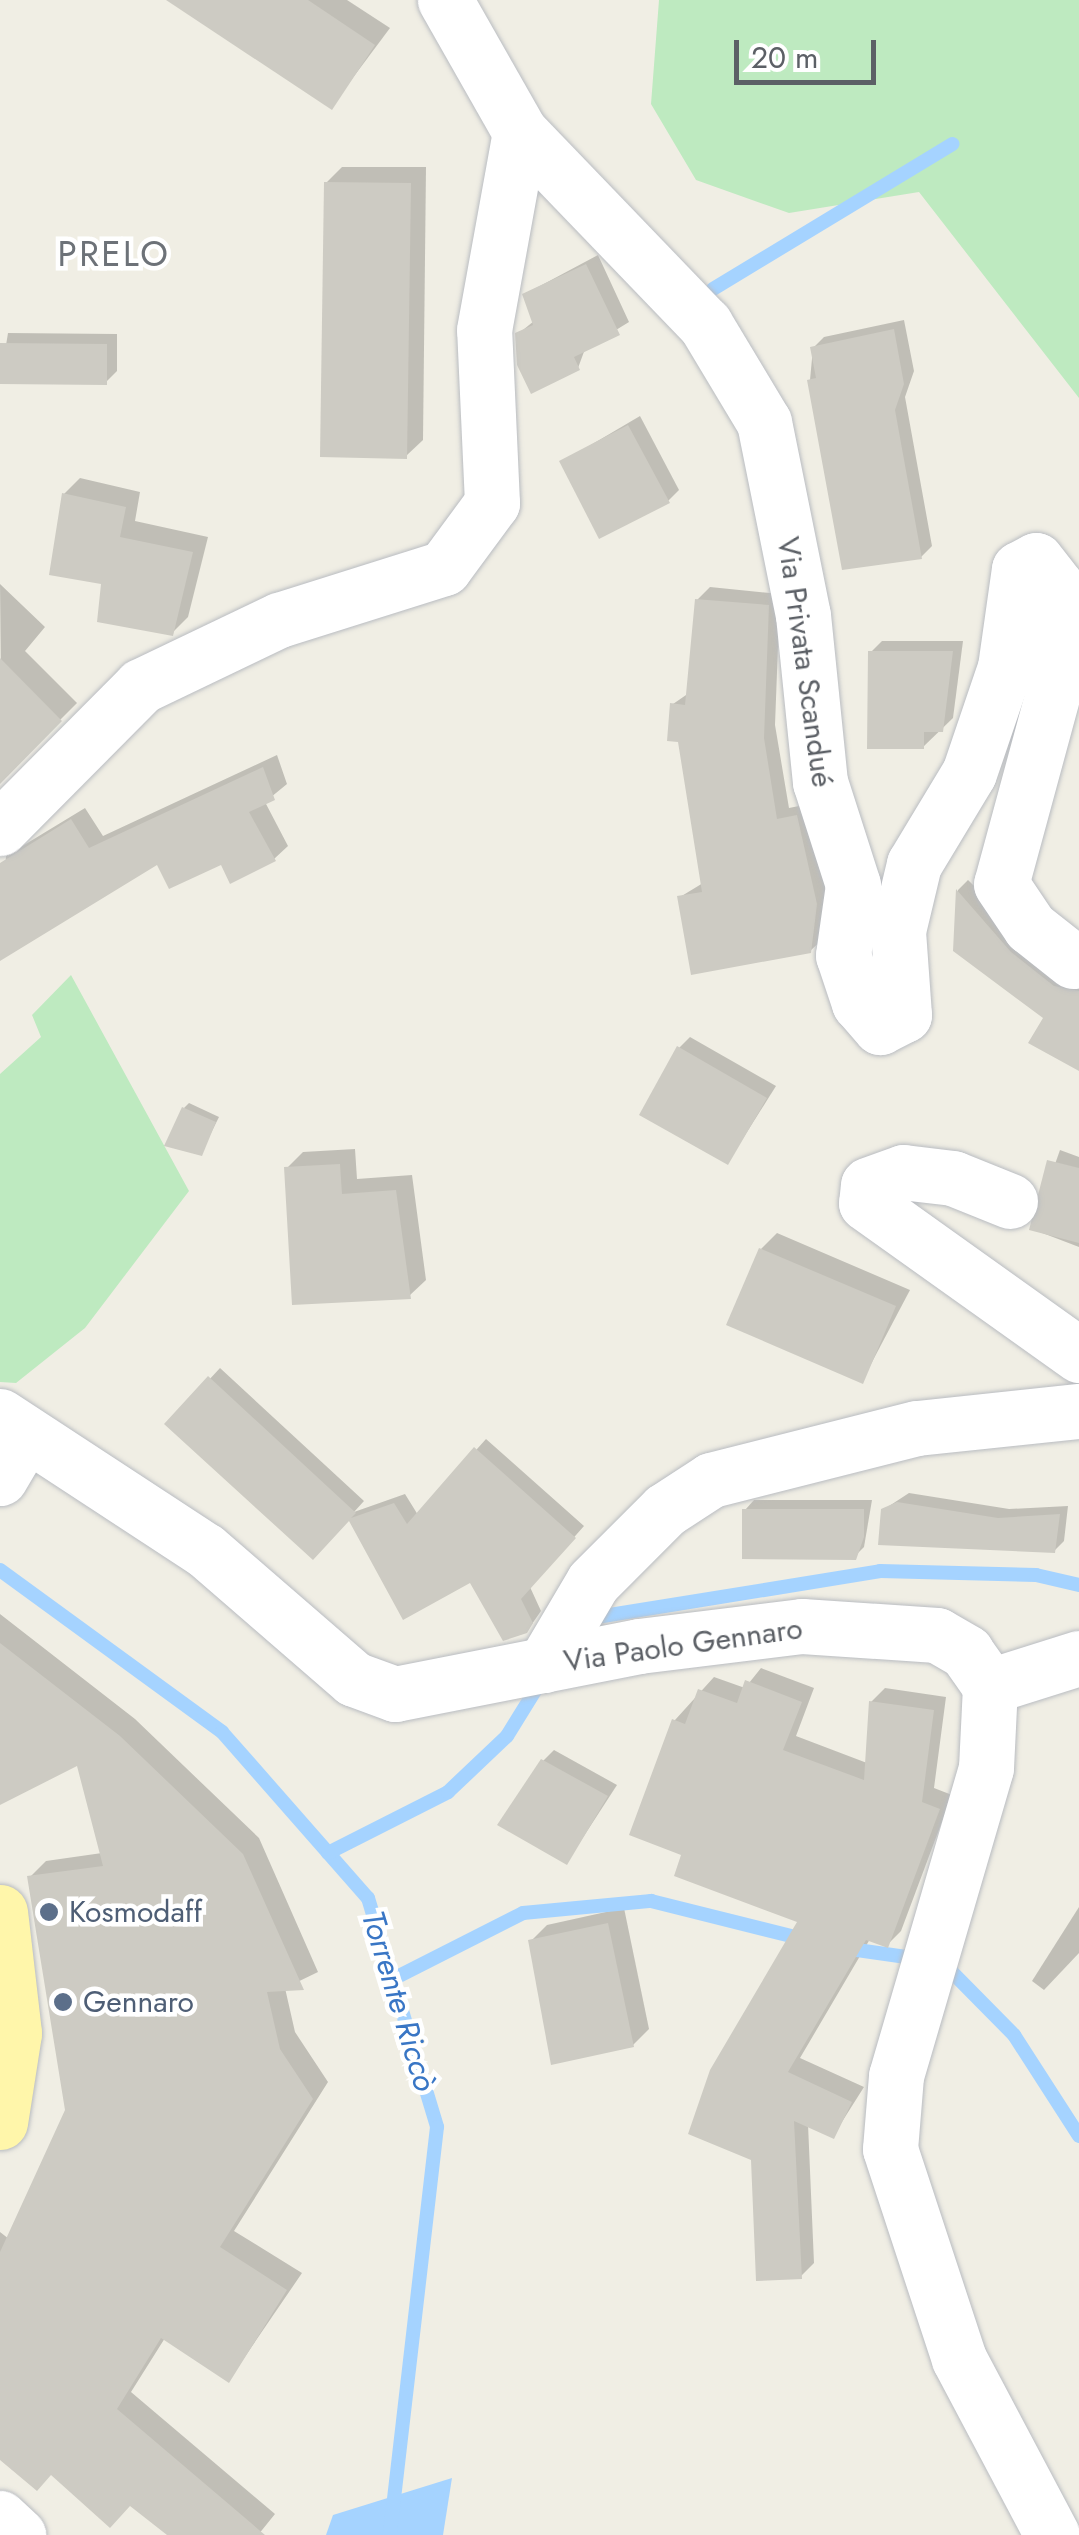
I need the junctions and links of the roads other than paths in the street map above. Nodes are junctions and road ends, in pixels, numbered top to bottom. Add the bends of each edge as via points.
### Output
1 (445, 0) edge
2 (520, 132) junction
3 (1068, 587) edge
4 (0, 828) edge
5 (1073, 961) dead end
6 (1010, 1201) dead end
7 (1079, 1355) edge
8 (1079, 1411) edge
9 (10, 1446) edge
10 (1079, 1658) edge
11 (544, 1664) junction
12 (990, 1686) junction
13 (0, 1912) edge
14 (0, 2122) edge
15 (0, 2518) edge
16 (18, 2535) edge
17 (1052, 2535) edge

1 - 2 street
2 - 3 street, Via Privata Scandué via 705,324 764,422 803,615 820,782 854,885 843,955 860,1003 880,1026 904,1015 898,931 914,864 969,773 1005,667 1018,569 1036,560
2 - 4 street via 484,330 492,503 444,568 279,620 141,686
3 - 5 street, Via Privata Scandué via 1056,682 1001,884 1030,927
6 - 7 street via 953,1178 904,1172 868,1184 866,1203
8 - 11 street via 917,1428 711,1480 665,1510 593,1582
9 - 11 street, Via Paolo Gennaro via 205,1550 354,1679 395,1694
10 - 12 street
11 - 12 street, Via Paolo Gennaro via 802,1626 937,1635 966,1652
12 - 17 street via 986,1768 896,2076 890,2149 958,2359
13 - 14 main road via 14,2033
15 - 16 street

